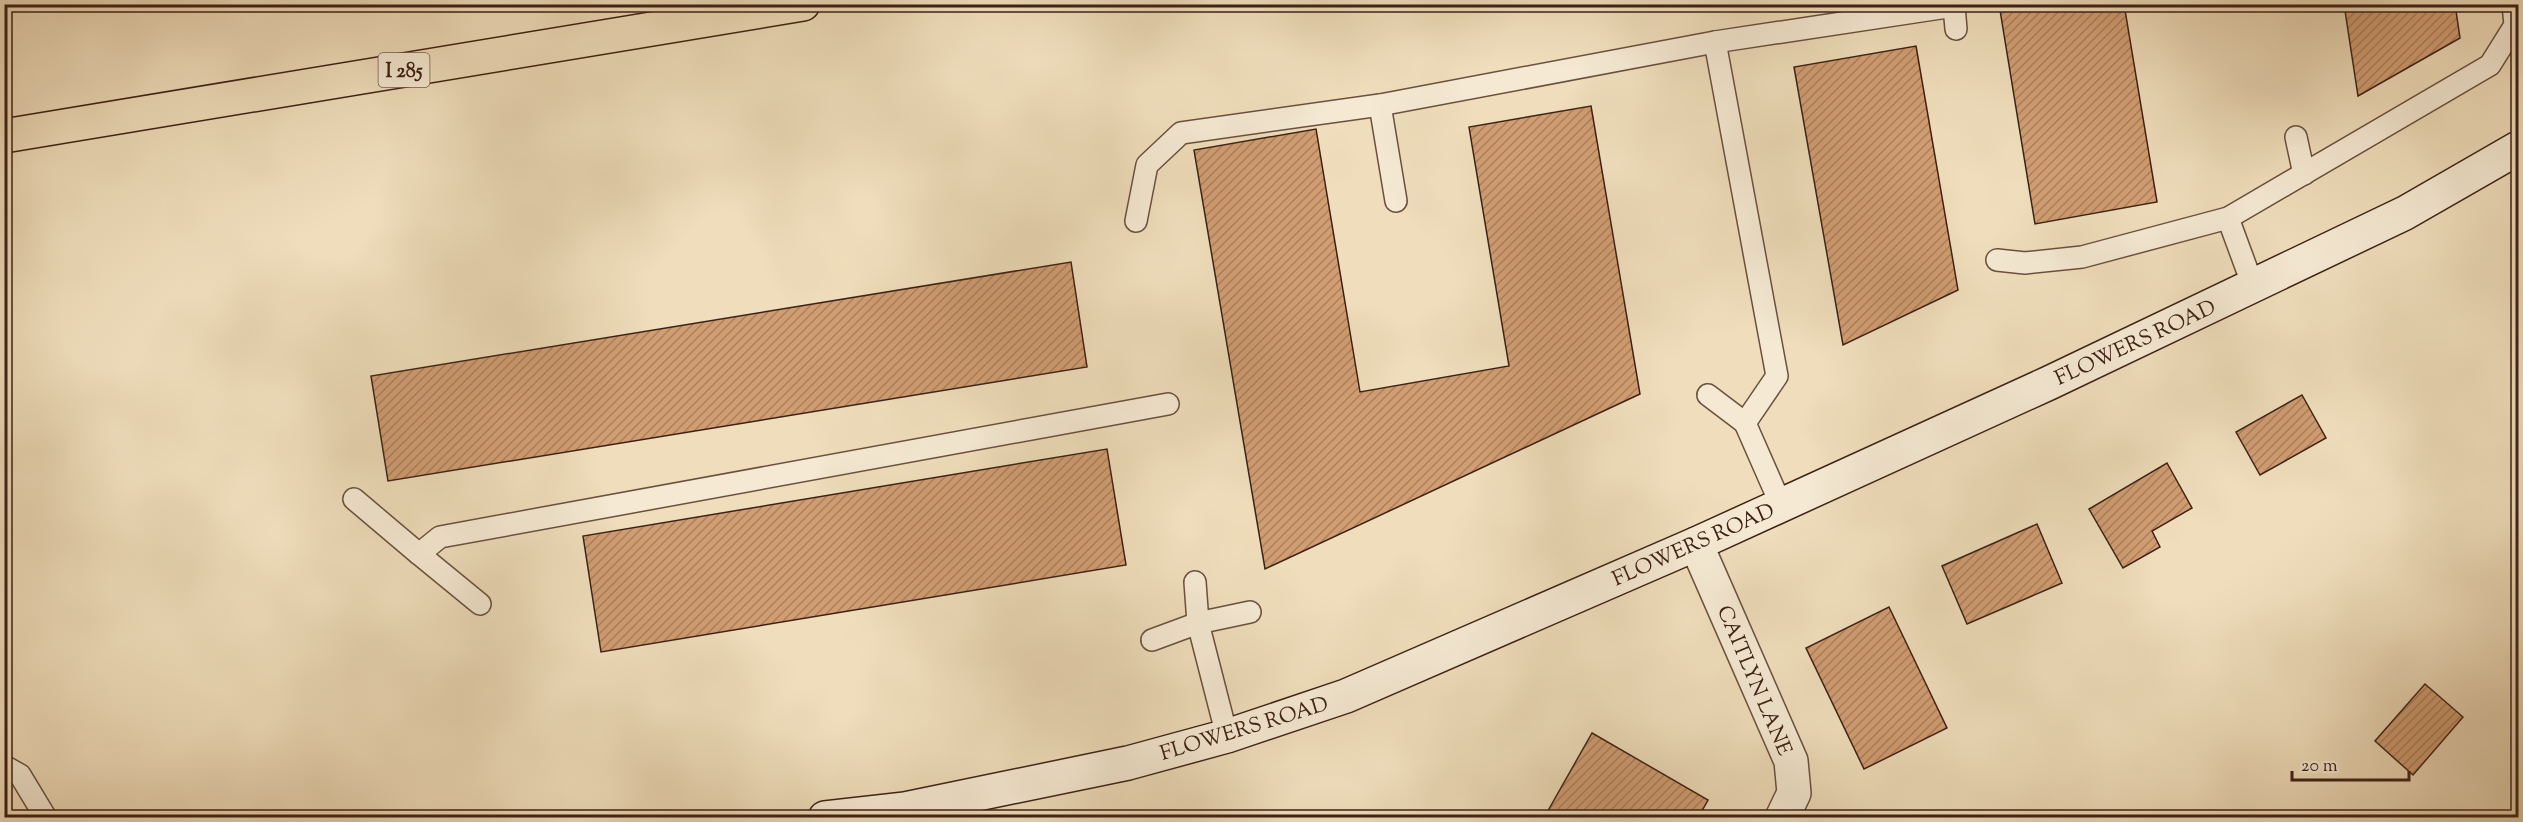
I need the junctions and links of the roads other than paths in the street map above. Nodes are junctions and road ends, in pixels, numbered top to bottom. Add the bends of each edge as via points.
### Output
1 (803, 4) edge
2 (2513, 4) edge
3 (1956, 29) dead end
4 (1715, 42) junction
5 (1380, 105) junction
6 (4, 136) edge
7 (2296, 137) dead end
8 (2518, 148) edge
9 (2304, 174) junction
10 (1396, 201) dead end
11 (2228, 218) junction
12 (1136, 221) dead end
13 (1997, 260) dead end
14 (2253, 286) junction
15 (1708, 395) dead end
16 (1168, 404) dead end
17 (1745, 423) junction
18 (354, 499) dead end
19 (1781, 505) junction
20 (1696, 544) junction
21 (419, 554) junction
22 (1195, 582) dead end
23 (480, 604) dead end
24 (1250, 612) dead end
25 (1198, 623) junction
26 (1152, 640) dead end
27 (1227, 736) junction
28 (10, 774) edge
29 (46, 818) edge
30 (825, 818) edge
31 (1782, 818) edge

1 - 6 highway, I 285
2 - 9 lane via 2515,25 2490,65
3 - 4 lane via 1954,6
4 - 5 lane
4 - 17 lane via 1776,376
5 - 10 lane
5 - 12 lane via 1181,133 1147,165
7 - 9 lane
8 - 14 street, FLOWERS ROAD via 2405,213
9 - 11 lane
11 - 13 lane via 2082,257 2025,263
11 - 14 lane
14 - 19 street, FLOWERS ROAD
15 - 17 lane
16 - 21 lane via 440,537
17 - 19 lane
18 - 21 lane
19 - 20 street, FLOWERS ROAD
20 - 27 street, FLOWERS ROAD via 1346,696
20 - 31 street, CAITLYN LANE via 1791,761 1794,793
21 - 23 lane
22 - 25 lane
24 - 25 lane
25 - 26 lane
25 - 27 lane
27 - 30 street, FLOWERS ROAD via 1128,763 916,807
28 - 29 lane

